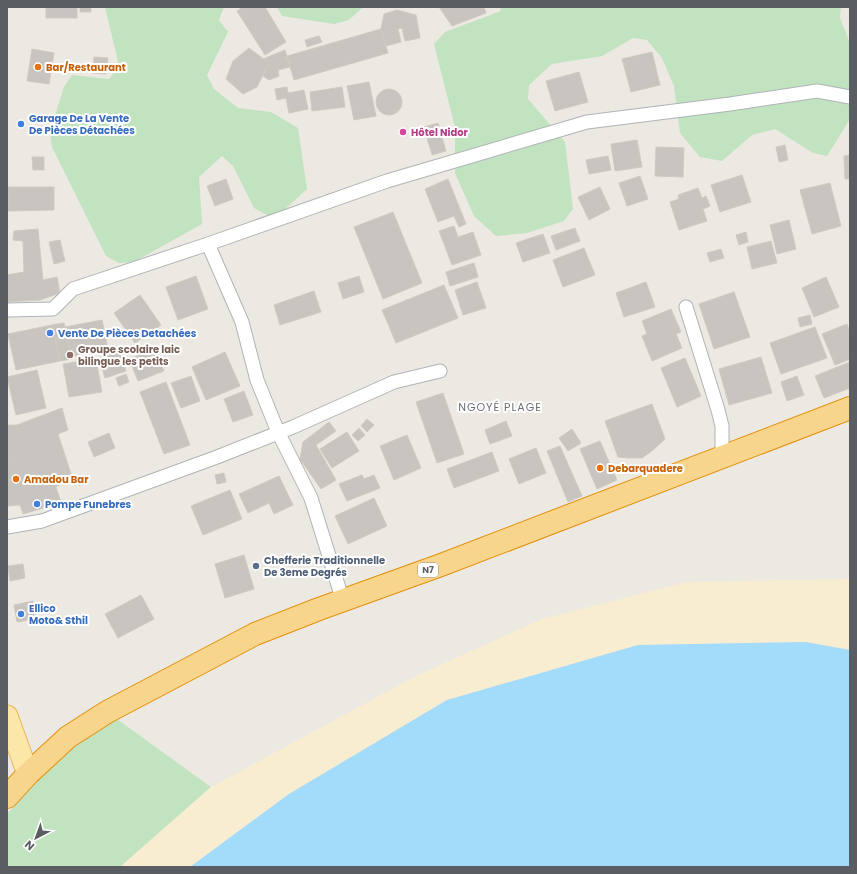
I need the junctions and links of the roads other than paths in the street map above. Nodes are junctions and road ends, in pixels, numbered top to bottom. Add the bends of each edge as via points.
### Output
1 (850, 96) edge
2 (208, 244) junction
3 (686, 307) dead end
4 (7, 310) edge
5 (440, 371) dead end
6 (850, 408) edge
7 (278, 432) junction
8 (722, 458) junction
9 (7, 527) edge
10 (343, 600) junction
11 (7, 716) edge
12 (28, 774) junction
13 (7, 796) edge

1 - 2 street via 817,91 587,122 387,181
2 - 4 street via 73,289 53,309
2 - 7 street via 242,322 257,380
3 - 8 street via 722,426
5 - 7 street via 394,382
6 - 8 highway, N7
7 - 9 street via 42,521
7 - 10 street via 311,498
8 - 10 highway, N7 via 441,566
10 - 12 highway, N7 via 255,634 107,712 68,737
11 - 12 main road
12 - 13 highway, N7

